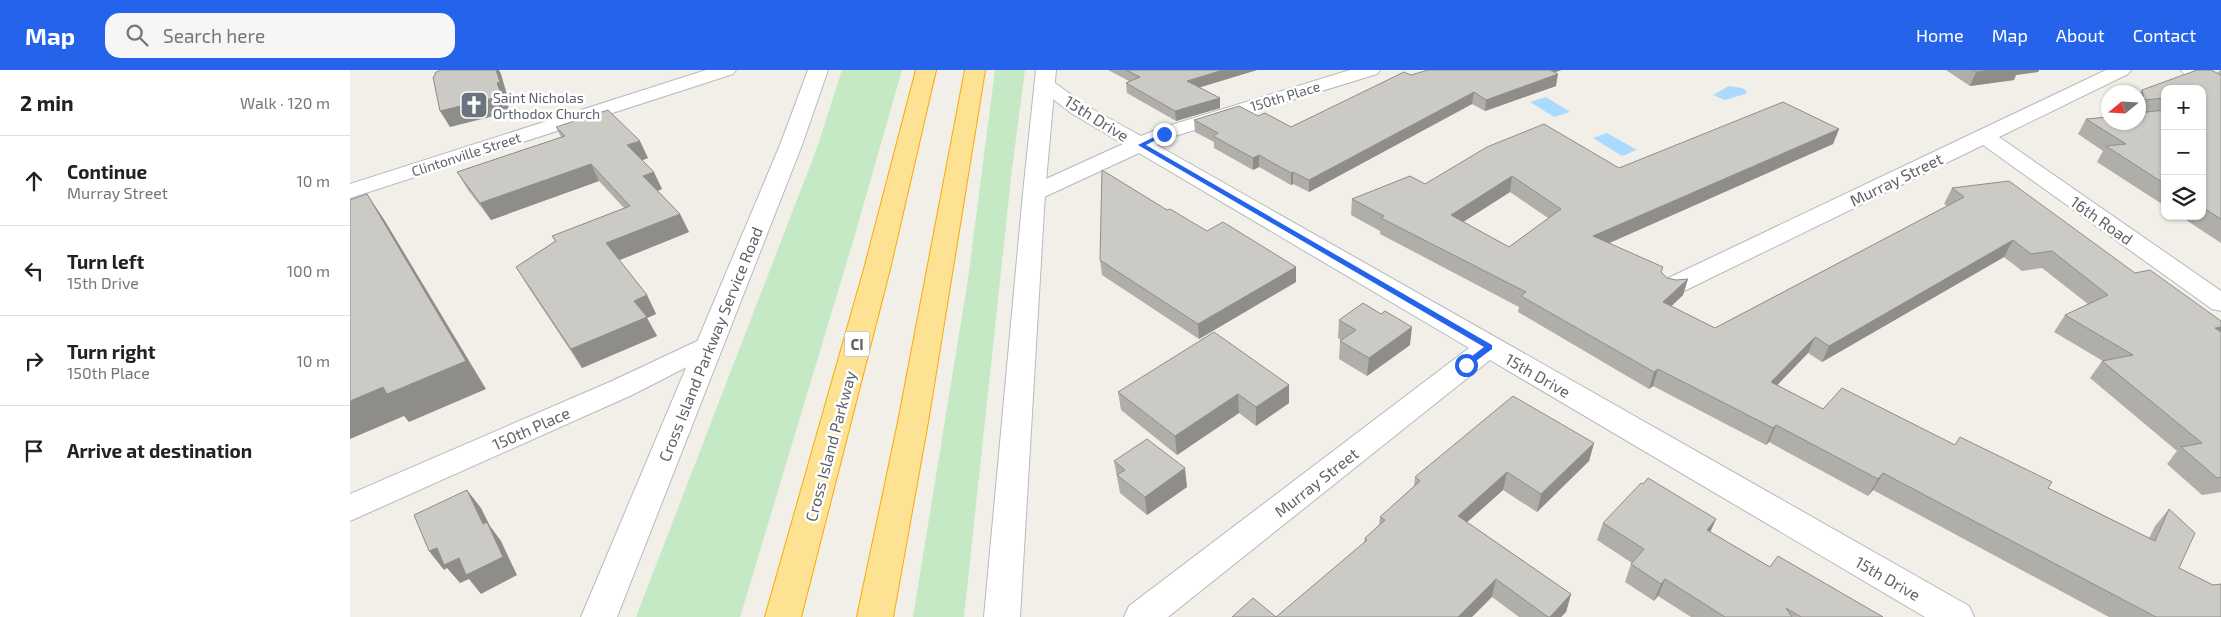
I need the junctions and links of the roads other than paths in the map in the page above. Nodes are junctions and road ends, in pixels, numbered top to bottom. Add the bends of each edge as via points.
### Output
1 (726, 70) edge
2 (818, 70) edge
3 (926, 70) edge
4 (975, 70) edge
5 (1370, 70) edge
6 (2121, 70) edge
7 (2191, 70) edge
8 (1045, 77) edge
9 (2221, 86) edge
10 (1984, 136) junction
11 (1141, 145) junction
12 (350, 191) edge
13 (1034, 193) junction
14 (1671, 287) edge
15 (2221, 303) edge
16 (710, 344) junction
17 (1490, 347) junction
18 (350, 508) edge
19 (599, 617) edge
20 (784, 617) edge
21 (875, 617) edge
22 (1002, 617) edge
23 (1142, 617) edge
24 (1956, 617) edge

1 - 12 street, Clintonville Street
2 - 16 street, Cross Island Parkway Service Road via 798,128
3 - 20 highway, Cross Island Parkway / CI
4 - 21 highway via 912,431
5 - 11 street, 150th Place via 1168,132
6 - 10 street, Murray Street
7 - 9 street
8 - 11 street, 15th Drive via 1078,109
8 - 13 street
10 - 14 street, Murray Street
10 - 15 street, 16th Road
11 - 13 street, 150th Place
11 - 17 street, 15th Drive
13 - 22 street
16 - 18 street, 150th Place via 622,388
16 - 19 street, Cross Island Parkway Service Road
17 - 23 street, Murray Street
17 - 24 street, 15th Drive

